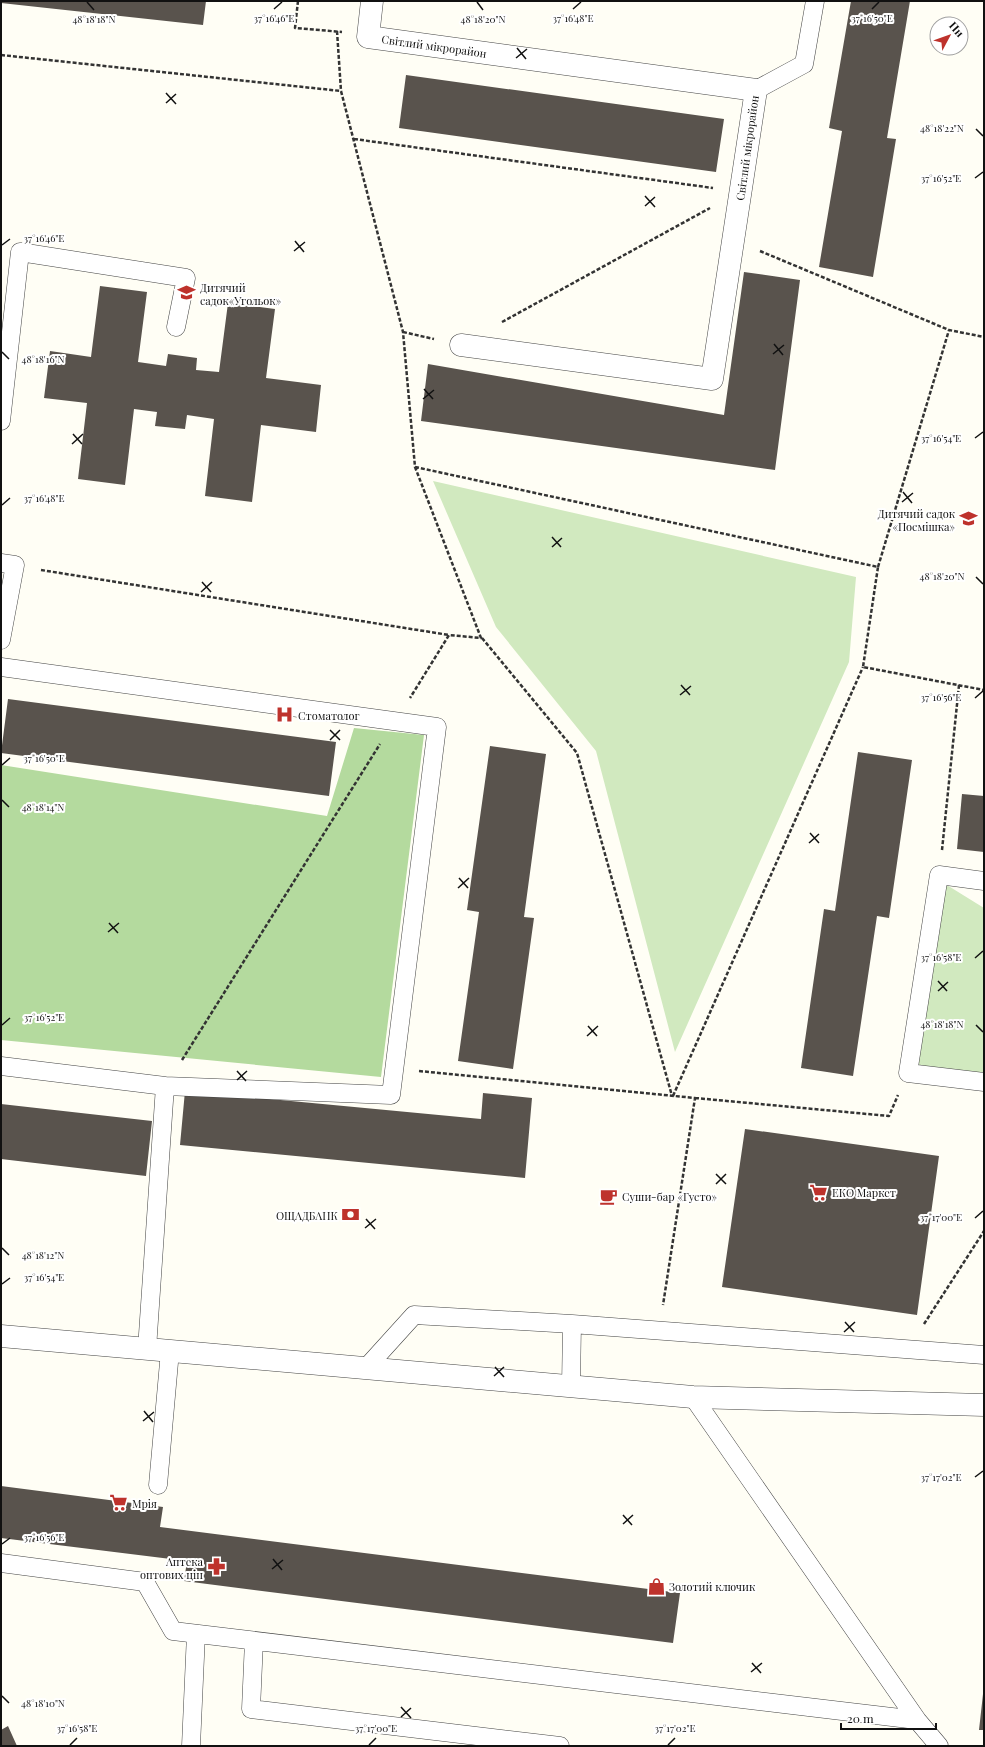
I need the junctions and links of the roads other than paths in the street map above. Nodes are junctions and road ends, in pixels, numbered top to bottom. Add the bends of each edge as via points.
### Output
1 (372, 1) edge
2 (815, 1) edge
3 (756, 90) junction
4 (176, 327) dead end
5 (461, 345) road end
6 (1, 421) edge
7 (8, 564) edge
8 (1, 640) edge
9 (1, 667) edge
10 (984, 881) edge
11 (1, 1066) edge
12 (984, 1082) edge
13 (165, 1086) junction
14 (572, 1324) junction
15 (1, 1336) edge
16 (147, 1349) junction
17 (170, 1351) junction
18 (984, 1355) edge
19 (366, 1368) junction
20 (571, 1386) junction
21 (693, 1397) junction
22 (984, 1405) edge
23 (158, 1485) dead end
24 (1, 1563) edge
25 (196, 1634) junction
26 (254, 1641) junction
27 (917, 1720) junction
28 (191, 1746) edge
29 (560, 1746) edge
30 (939, 1746) edge

1 - 3 street, Світлий мікрорайон via 368,37
2 - 3 lane via 804,64
3 - 5 street, Світлий мікрорайон via 712,379
4 - 6 lane via 186,278 20,252
7 - 8 lane
9 - 13 lane via 437,727 391,1095
10 - 12 lane via 939,875 908,1073
11 - 13 lane
13 - 16 lane
14 - 18 lane
14 - 19 lane via 414,1315
14 - 20 lane
15 - 16 street
16 - 17 street
17 - 19 street
17 - 23 lane
19 - 20 street
20 - 21 street
21 - 22 street
21 - 27 lane
24 - 25 lane via 145,1582 173,1632
25 - 26 lane
25 - 28 lane
26 - 27 lane
26 - 29 lane via 251,1709
27 - 30 lane

